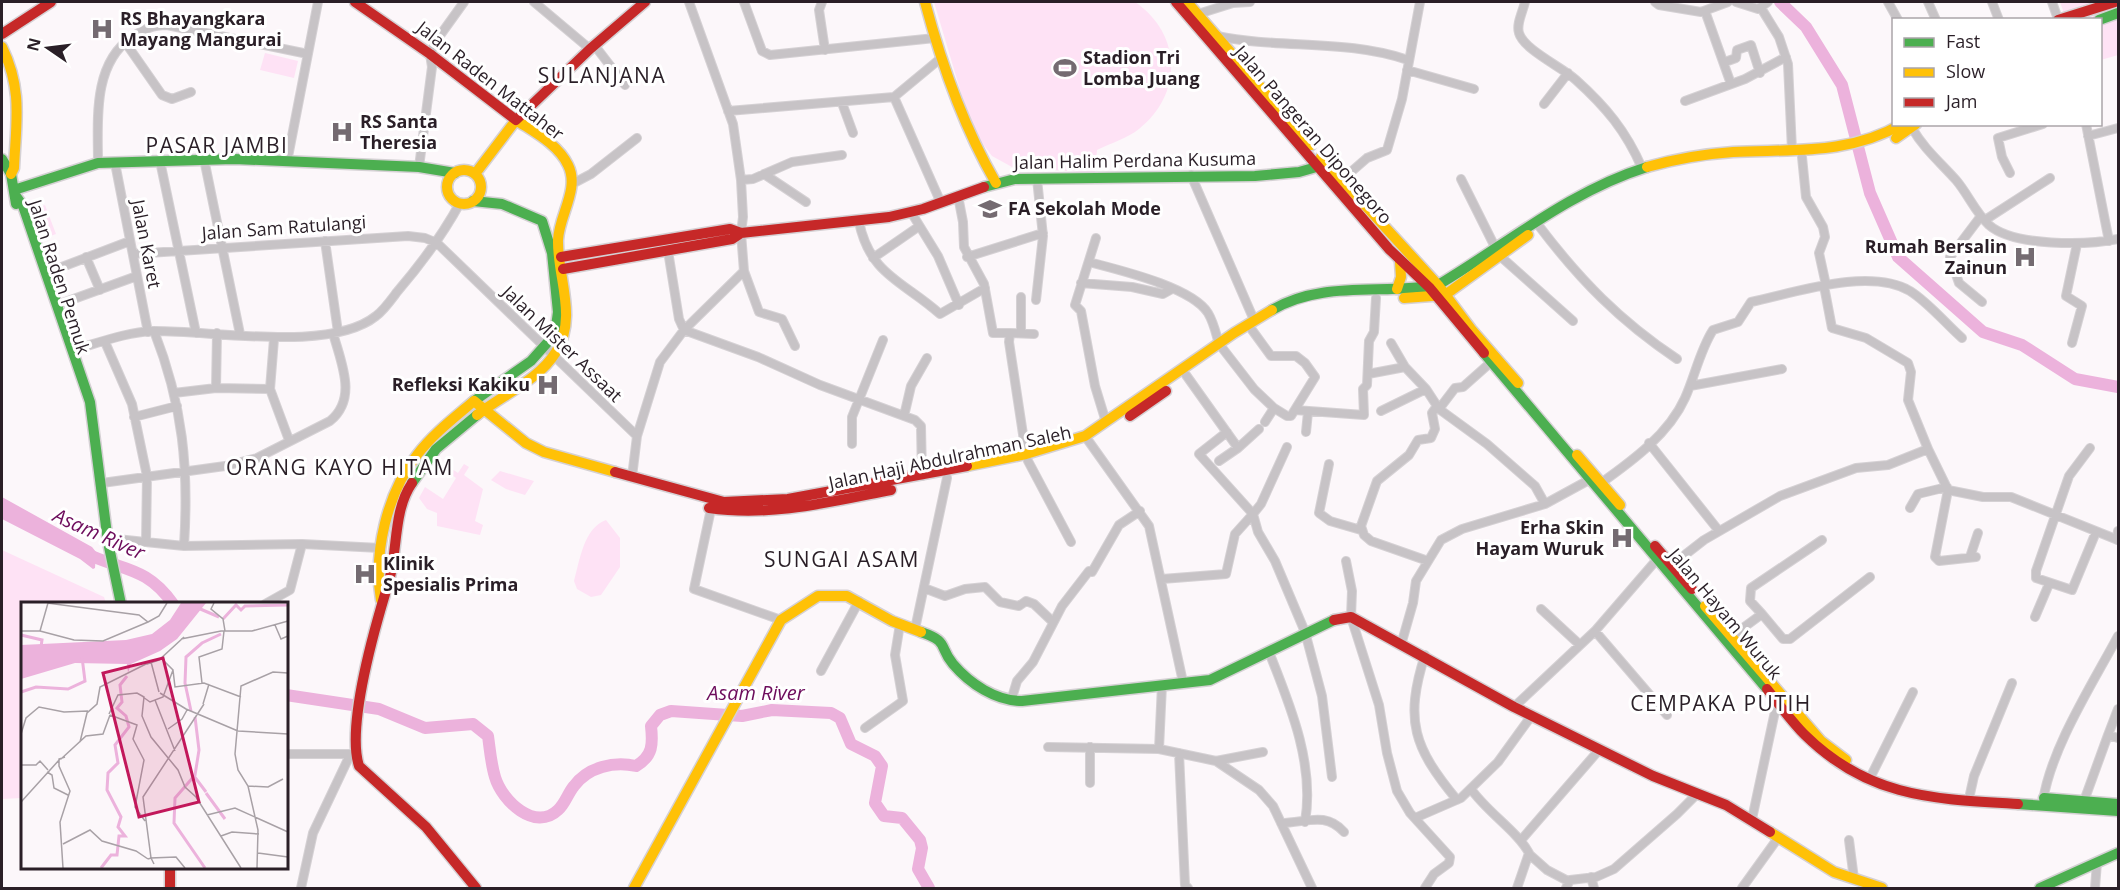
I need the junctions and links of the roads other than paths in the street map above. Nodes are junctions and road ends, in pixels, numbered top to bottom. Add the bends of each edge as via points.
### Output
1 (51, 2) edge
2 (318, 2) edge
3 (355, 2) edge
4 (464, 2) edge
5 (534, 2) edge
6 (645, 2) edge
7 (689, 2) edge
8 (744, 2) edge
9 (822, 2) edge
10 (925, 2) edge
11 (1176, 2) edge
12 (1187, 2) edge
13 (1250, 2) edge
14 (1420, 2) edge
15 (1525, 2) edge
16 (1655, 2) edge
17 (1728, 2) edge
18 (1736, 2) edge
19 (1768, 2) edge
20 (1888, 2) edge
21 (1928, 2) edge
22 (1992, 2) edge
23 (2052, 2) edge
24 (2115, 2) edge
25 (545, 5) edge
26 (1761, 8) junction
27 (1705, 11) junction
28 (2118, 13) edge
29 (1198, 14) junction
30 (1897, 18) edge
31 (1935, 18) edge
32 (1998, 18) edge
33 (2058, 18) edge
34 (2061, 18) edge
35 (2102, 19) edge
36 (2, 34) edge
37 (1217, 36) junction
38 (934, 38) junction
39 (125, 42) junction
40 (2, 47) edge
41 (592, 47) junction
42 (825, 50) junction
43 (308, 54) junction
44 (430, 54) junction
45 (940, 58) junction
46 (1408, 60) junction
47 (1787, 61) junction
48 (1725, 62) junction
49 (1407, 70) junction
50 (1244, 73) junction
51 (1568, 73) junction
52 (1760, 73) junction
53 (1731, 84) junction
54 (625, 85) dead end
55 (1474, 89) dead end
56 (191, 92) dead end
57 (894, 97) junction
58 (1685, 101) dead end
59 (842, 103) junction
60 (1544, 104) dead end
61 (728, 111) junction
62 (516, 120) junction
63 (1910, 126) edge
64 (2037, 126) edge
65 (2086, 126) edge
66 (2118, 128) edge
67 (853, 133) dead end
68 (2088, 136) junction
69 (637, 138) dead end
70 (1792, 150) junction
71 (1850, 150) junction
72 (842, 155) dead end
73 (1802, 157) junction
74 (2, 159) edge
75 (204, 159) junction
76 (160, 160) junction
77 (1697, 160) junction
78 (287, 162) junction
79 (98, 163) junction
80 (115, 163) junction
81 (1320, 166) junction
82 (419, 167) junction
83 (1642, 168) junction
84 (431, 170) junction
85 (455, 173) junction
86 (2010, 173) dead end
87 (11, 174) junction
88 (475, 174) junction
89 (764, 174) junction
90 (1191, 175) junction
91 (1338, 176) junction
92 (2050, 178) dead end
93 (1037, 179) junction
94 (1461, 179) dead end
95 (741, 180) junction
96 (996, 183) junction
97 (572, 184) junction
98 (448, 186) junction
99 (1607, 186) junction
100 (15, 193) junction
101 (958, 196) junction
102 (473, 201) junction
103 (806, 202) dead end
104 (460, 203) junction
105 (941, 203) junction
106 (910, 212) junction
107 (1983, 218) junction
108 (859, 222) junction
109 (1539, 226) junction
110 (918, 227) junction
111 (553, 229) junction
112 (741, 233) junction
113 (1043, 233) junction
114 (1096, 238) dead end
115 (2118, 239) edge
116 (2109, 241) junction
117 (130, 242) junction
118 (325, 242) junction
119 (436, 243) junction
120 (2077, 244) junction
121 (222, 248) junction
122 (647, 248) junction
123 (177, 249) junction
124 (669, 251) junction
125 (1498, 252) junction
126 (133, 254) junction
127 (86, 257) junction
128 (561, 257) junction
129 (968, 257) junction
130 (873, 258) junction
131 (1089, 262) junction
132 (1400, 262) junction
133 (562, 269) junction
134 (744, 271) junction
135 (46, 273) junction
136 (136, 276) junction
137 (1080, 283) junction
138 (1825, 285) junction
139 (985, 288) junction
140 (1172, 289) junction
141 (1396, 289) junction
142 (100, 290) junction
143 (1437, 291) junction
144 (1021, 297) dead end
145 (1377, 298) junction
146 (1036, 300) dead end
147 (1982, 302) dead end
148 (57, 305) junction
149 (959, 305) junction
150 (1574, 321) dead end
151 (1253, 325) junction
152 (684, 330) junction
153 (151, 332) junction
154 (336, 332) junction
155 (196, 333) junction
156 (218, 333) junction
157 (1010, 333) junction
158 (1021, 333) junction
159 (240, 334) junction
160 (1034, 334) dead end
161 (1962, 338) dead end
162 (274, 339) junction
163 (883, 340) dead end
164 (105, 342) junction
165 (1391, 343) dead end
166 (2072, 343) dead end
167 (795, 346) dead end
168 (545, 347) junction
169 (1221, 347) junction
170 (73, 350) junction
171 (555, 355) junction
172 (927, 358) dead end
173 (1677, 359) dead end
174 (1490, 363) junction
175 (1405, 367) junction
176 (1782, 369) dead end
177 (1368, 374) junction
178 (1186, 375) junction
179 (1690, 386) junction
180 (216, 388) junction
181 (270, 389) junction
182 (1426, 389) junction
183 (174, 393) junction
184 (858, 400) junction
185 (470, 404) junction
186 (177, 406) junction
187 (1438, 407) junction
188 (1274, 408) junction
189 (1295, 410) junction
190 (1381, 411) dead end
191 (1308, 412) junction
192 (480, 413) junction
193 (91, 415) junction
194 (904, 416) junction
195 (134, 417) junction
196 (1106, 422) junction
197 (1227, 432) junction
198 (1306, 432) dead end
199 (637, 436) junction
200 (289, 440) junction
201 (1087, 440) junction
202 (852, 444) dead end
203 (1649, 444) junction
204 (1287, 447) dead end
205 (1238, 448) junction
206 (2090, 448) dead end
207 (1928, 449) junction
208 (1027, 458) junction
209 (1219, 461) dead end
210 (1329, 464) dead end
211 (187, 470) junction
212 (147, 476) junction
213 (922, 476) junction
214 (947, 478) junction
215 (632, 479) junction
216 (1589, 480) junction
217 (102, 483) junction
218 (1601, 483) junction
219 (1948, 489) junction
220 (1545, 504) junction
221 (711, 508) junction
222 (1910, 508) dead end
223 (1140, 511) junction
224 (1253, 514) junction
225 (2056, 515) junction
226 (1361, 530) junction
227 (1719, 531) junction
228 (2118, 531) edge
229 (2096, 532) junction
230 (1978, 533) dead end
231 (108, 540) junction
232 (1822, 540) dead end
233 (2118, 540) edge
234 (146, 542) junction
235 (1071, 542) dead end
236 (302, 544) junction
237 (184, 546) junction
238 (380, 548) junction
239 (1660, 556) junction
240 (1346, 561) dead end
241 (1428, 561) junction
242 (1669, 568) junction
243 (1870, 577) dead end
244 (1162, 579) junction
245 (2049, 584) junction
246 (924, 588) junction
247 (381, 600) junction
248 (121, 602) edge
249 (267, 602) edge
250 (859, 602) junction
251 (1541, 609) dead end
252 (1762, 614) junction
253 (1351, 617) junction
254 (2035, 617) dead end
255 (781, 620) junction
256 (1053, 622) junction
257 (900, 624) junction
258 (915, 629) junction
259 (1595, 631) junction
260 (1305, 632) junction
261 (1732, 636) junction
262 (2118, 636) edge
263 (1401, 645) junction
264 (1580, 645) junction
265 (1269, 652) junction
266 (1425, 655) junction
267 (821, 671) dead end
268 (1183, 682) junction
269 (2012, 683) dead end
270 (1162, 685) junction
271 (1913, 692) dead end
272 (1011, 701) junction
273 (1777, 702) junction
274 (1514, 707) junction
275 (2118, 709) edge
276 (1532, 715) junction
277 (1667, 715) dead end
278 (865, 728) dead end
279 (2108, 735) junction
280 (2118, 738) edge
281 (1048, 747) dead end
282 (1090, 747) junction
283 (1159, 749) junction
284 (1599, 750) junction
285 (1263, 752) dead end
286 (1179, 753) junction
287 (288, 754) edge
288 (352, 754) junction
289 (1216, 760) junction
290 (1872, 774) junction
291 (1332, 777) dead end
292 (1090, 783) dead end
293 (1471, 789) junction
294 (1697, 794) junction
295 (1970, 794) junction
296 (1457, 800) junction
297 (2084, 801) junction
298 (2043, 802) junction
299 (2118, 804) edge
300 (2118, 811) edge
301 (1415, 818) junction
302 (1752, 819) junction
303 (1305, 822) junction
304 (1281, 823) junction
305 (1344, 832) dead end
306 (1778, 838) junction
307 (1522, 839) junction
308 (1849, 840) dead end
309 (2118, 853) edge
310 (1529, 854) junction
311 (2097, 862) junction
312 (170, 869) edge
313 (1591, 877) junction
314 (1856, 883) edge
315 (1567, 885) edge
316 (170, 888) edge
317 (301, 888) edge
318 (476, 888) edge
319 (634, 888) edge
320 (1188, 888) edge
321 (1312, 888) edge
322 (1425, 888) edge
323 (1517, 888) edge
324 (1594, 888) edge
325 (1742, 888) edge
326 (1882, 888) edge
327 (2040, 888) edge
328 (2095, 888) edge

1 - 36 main road
2 - 43 street
3 - 44 main road, Jalan Raden Mattaher
4 - 44 street
5 - 25 street
6 - 41 main road
7 - 61 street
8 - 42 street via 765,54
9 - 42 street via 819,10
10 - 38 main road
11 - 50 main road, Jalan Pangeran Diponegoro
12 - 29 main road, Jalan Pangeran Diponegoro
13 - 29 street
14 - 46 street
15 - 51 street via 1518,28 1522,39
16 - 27 street
17 - 27 street
18 - 26 street
19 - 26 street
20 - 30 street
21 - 31 street
22 - 32 street
23 - 33 street
24 - 34 main road
25 - 41 street
26 - 47 street via 1779,37
27 - 48 street
28 - 35 main road
29 - 37 main road, Jalan Pangeran Diponegoro
37 - 46 street via 1256,43 1377,52
37 - 50 main road, Jalan Pangeran Diponegoro
38 - 42 street
38 - 45 main road
39 - 43 street via 149,27 167,25
39 - 56 street via 162,95 172,99
39 - 79 street via 112,59 101,86
40 - 87 main road via 18,87
41 - 54 street
41 - 62 main road
43 - 78 street
44 - 62 main road, Jalan Raden Mattaher
44 - 82 street via 432,67
45 - 57 street
45 - 96 main road via 968,133
46 - 49 street
47 - 52 street
47 - 70 street
48 - 52 street via 1736,58 1737,50 1751,45
48 - 53 street
49 - 55 street
49 - 91 street via 1387,150
50 - 81 main road, Jalan Pangeran Diponegoro
50 - 91 main road, Jalan Pangeran Diponegoro
51 - 60 street
51 - 83 street via 1628,136
52 - 53 street
53 - 58 street
57 - 59 street
57 - 105 street
59 - 61 street
59 - 67 street
61 - 95 street
62 - 88 main road
62 - 97 main road, Jalan Raden Mattaher via 561,157 571,173
63 - 71 main road via 1866,147
63 - 107 street via 1928,154 1961,187
64 - 86 street via 1998,138
65 - 68 street
66 - 68 street
68 - 116 street
69 - 97 street
70 - 71 main road
70 - 77 main road
71 - 73 main road
72 - 89 street via 792,162
73 - 77 main road
73 - 138 street via 1806,196 1825,237 1820,253
74 - 87 main road
75 - 76 main road
75 - 78 main road
75 - 121 street
76 - 80 main road
76 - 123 street
77 - 83 main road
77 - 99 main road
78 - 82 main road
79 - 80 main road
79 - 100 main road
80 - 117 street, Jalan Karet
81 - 90 main road, Jalan Halim Perdana Kusuma via 1270,175
81 - 132 main road, Jalan Pangeran Diponegoro
82 - 84 main road
83 - 99 main road
84 - 85 main road
84 - 98 main road via 441,184
85 - 88 main road via 461,170
85 - 98 main road
87 - 100 main road
88 - 102 main road via 481,188
89 - 95 street
89 - 103 street
90 - 93 main road, Jalan Halim Perdana Kusuma
90 - 151 street
91 - 143 main road, Jalan Pangeran Diponegoro
92 - 107 street
93 - 96 main road, Jalan Halim Perdana Kusuma
93 - 113 street
94 - 125 street
95 - 112 street
96 - 101 main road, Jalan Halim Perdana Kusuma
97 - 111 main road
98 - 104 main road via 449,194
99 - 109 main road
99 - 125 main road via 1560,204
100 - 135 main road, Jalan Raden Pemuk
100 - 193 main road, Jalan Raden Pemuk via 17,209
101 - 105 main road, Jalan Halim Perdana Kusuma
101 - 129 street
102 - 104 main road
102 - 111 main road via 502,204
104 - 119 street
105 - 106 main road, Jalan Halim Perdana Kusuma
106 - 108 main road, Jalan Halim Perdana Kusuma
106 - 110 street
107 - 120 street via 1999,231 2012,235
107 - 147 street via 1950,257 1959,283
108 - 112 main road, Jalan Halim Perdana Kusuma
108 - 130 street via 866,249
109 - 125 main road
109 - 173 street via 1580,279 1624,321
110 - 130 street
110 - 149 street via 938,256
111 - 128 main road
111 - 168 main road via 557,322 554,337
112 - 122 main road, Jalan Halim Perdana Kusuma via 730,229
112 - 124 main road, Jalan Halim Perdana Kusuma via 732,239
112 - 134 street
113 - 129 street
113 - 146 street
114 - 131 street
115 - 116 street
116 - 120 street
117 - 126 street, Jalan Karet
117 - 127 street
118 - 119 street, Jalan Sam Ratulangi via 408,236
118 - 121 street, Jalan Sam Ratulangi
118 - 154 street
119 - 154 street via 378,315
119 - 168 street, Jalan Mister Assaat
120 - 166 street via 2066,296 2082,306
121 - 123 street, Jalan Sam Ratulangi
121 - 159 street
122 - 124 main road, Jalan Halim Perdana Kusuma
122 - 128 main road, Jalan Halim Perdana Kusuma
122 - 133 main road, Jalan Halim Perdana Kusuma
123 - 126 street, Jalan Sam Ratulangi
123 - 155 street
124 - 152 street
125 - 143 main road
125 - 150 street
126 - 136 street, Jalan Karet
127 - 135 street
127 - 142 street
128 - 133 main road
129 - 139 street
130 - 149 street via 940,314
131 - 137 street
131 - 140 street via 1147,277
132 - 141 main road via 1401,276
132 - 143 main road, Jalan Pangeran Diponegoro
133 - 171 main road via 566,324
134 - 152 street
134 - 167 street via 759,312 782,319
135 - 148 main road, Jalan Raden Pemuk
136 - 142 street
136 - 153 street, Jalan Karet
137 - 140 street via 1163,294
137 - 196 street via 1075,304 1081,311
138 - 161 street via 1861,282 1898,286 1925,303
138 - 179 street via 1751,302 1738,322 1713,330
138 - 207 street via 1832,328 1866,338 1908,363 1908,400
139 - 149 street
139 - 157 street via 993,333
140 - 169 street via 1208,312
141 - 143 main road, Jalan Haji Abdulrahman Saleh
141 - 151 main road, Jalan Haji Abdulrahman Saleh via 1309,294 1284,303
142 - 148 street
143 - 145 main road, Jalan Haji Abdulrahman Saleh
143 - 174 main road, Jalan Hayam Wuruk
143 - 218 main road, Jalan Hayam Wuruk
144 - 158 street
145 - 151 main road, Jalan Haji Abdulrahman Saleh via 1311,301
145 - 177 street
148 - 170 main road, Jalan Raden Pemuk
151 - 169 main road, Jalan Haji Abdulrahman Saleh
151 - 189 street via 1271,356 1296,356 1313,374 1313,383
152 - 184 street
152 - 199 street via 656,370
153 - 155 street
153 - 164 street
153 - 183 street, Jalan Karet
154 - 162 street
154 - 200 street via 346,387 345,405 330,421
155 - 156 street
156 - 159 street
156 - 180 street
157 - 158 street
157 - 208 street via 1009,354
158 - 160 street
159 - 162 street
162 - 181 street
163 - 184 street
164 - 170 street
164 - 195 street via 129,393
165 - 175 street
168 - 171 street, Jalan Mister Assaat
168 - 185 main road
169 - 178 main road, Jalan Haji Abdulrahman Saleh
169 - 188 street
169 - 196 main road, Jalan Haji Abdulrahman Saleh
170 - 193 main road, Jalan Raden Pemuk
171 - 192 main road
171 - 199 street, Jalan Mister Assaat
172 - 194 street via 911,386
174 - 187 street via 1463,387 1455,388
174 - 216 main road, Jalan Hayam Wuruk
175 - 177 street
175 - 182 street
176 - 179 street
177 - 191 street via 1363,389 1364,415
178 - 197 street
178 - 201 main road, Jalan Haji Abdulrahman Saleh via 1149,404
179 - 203 street via 1680,408
180 - 181 street
180 - 183 street
181 - 200 street
182 - 187 street
182 - 190 street
183 - 186 street, Jalan Karet
184 - 194 street
184 - 202 street via 850,423
185 - 192 main road
185 - 238 main road via 441,427 408,464 397,485
186 - 195 street
186 - 211 street, Jalan Karet
187 - 220 street via 1513,466 1535,486
187 - 226 street via 1432,413 1435,427 1431,438 1418,440 1409,455 1377,481
188 - 189 street via 1289,417
188 - 205 street via 1262,426
189 - 191 street
191 - 198 street
192 - 215 main road, Jalan Haji Abdulrahman Saleh via 544,452
192 - 221 main road, Jalan Haji Abdulrahman Saleh via 525,452 544,461
192 - 247 main road via 436,449 408,489 400,509 389,580
193 - 217 main road, Jalan Raden Pemuk
194 - 213 street via 921,426
195 - 212 street
196 - 201 main road, Jalan Haji Abdulrahman Saleh
197 - 205 street
197 - 224 street via 1199,454
199 - 215 street
200 - 211 street via 257,458
201 - 208 main road, Jalan Haji Abdulrahman Saleh
201 - 223 street
203 - 218 street
203 - 227 street
204 - 224 street
205 - 209 street
206 - 225 street via 2071,471
207 - 219 street
207 - 227 street via 1888,465 1856,468 1804,485
208 - 213 main road, Jalan Haji Abdulrahman Saleh
208 - 214 main road, Jalan Haji Abdulrahman Saleh
208 - 235 street
210 - 226 street via 1320,513 1330,521
211 - 212 street
211 - 237 street, Jalan Karet
212 - 217 street
212 - 234 street
213 - 215 main road, Jalan Haji Abdulrahman Saleh via 788,499 737,502
214 - 221 main road, Jalan Haji Abdulrahman Saleh via 791,508 738,513
214 - 246 street
216 - 220 street
216 - 239 main road, Jalan Hayam Wuruk
217 - 231 main road, Jalan Raden Pemuk
218 - 239 main road, Jalan Hayam Wuruk
219 - 222 street via 1918,494
219 - 225 street via 1983,497 2012,497
219 - 230 street via 1935,557 1938,561 1973,557
220 - 241 street via 1448,534
221 - 255 street via 694,589
223 - 244 street via 1154,540
223 - 256 street via 1119,525 1092,572 1073,590
224 - 244 street via 1235,534 1226,574
224 - 260 street
225 - 229 street
225 - 245 street via 2035,574
226 - 241 street via 1371,541
227 - 242 street
228 - 233 street
229 - 233 street
229 - 245 street via 2073,588
231 - 234 street
231 - 248 main road, Jalan Raden Pemuk
232 - 252 street via 1751,588 1750,601
234 - 237 street
236 - 237 street
236 - 238 street
236 - 249 street via 290,590
238 - 247 main road via 376,577
239 - 242 main road, Jalan Hayam Wuruk
239 - 259 street
240 - 253 street via 1352,591
241 - 263 street via 1416,581
242 - 261 main road, Jalan Hayam Wuruk
242 - 273 main road, Jalan Hayam Wuruk
243 - 252 street via 1790,639 1783,639
244 - 268 street
245 - 254 street
246 - 256 street via 945,596 985,587 1000,602 1019,606 1024,600 1034,604
246 - 258 street
247 - 288 main road
250 - 255 main road via 836,594 818,596
250 - 257 main road
250 - 267 street
251 - 264 street
252 - 261 street
253 - 260 main road via 1331,620
253 - 263 main road
253 - 301 street via 1379,705 1397,791
255 - 319 main road
256 - 272 street via 1033,662 1017,681
257 - 258 main road
257 - 278 street via 895,655 903,701
258 - 272 main road via 940,640 952,663 990,694
259 - 264 street
259 - 277 street
260 - 265 main road
260 - 291 street via 1322,696
261 - 290 main road, Jalan Hayam Wuruk via 1821,741
262 - 298 street via 2073,720 2050,774
263 - 266 main road
264 - 274 street
265 - 268 main road via 1210,680
265 - 303 street via 1302,753 1308,789
266 - 274 main road
266 - 296 street via 1414,691 1414,723 1428,762
268 - 270 main road
269 - 295 street
270 - 272 main road
270 - 283 street
271 - 290 street
273 - 298 main road, Jalan Hayam Wuruk via 1828,757 1883,787 1917,795
273 - 302 street
274 - 276 main road
275 - 279 street
276 - 284 main road
276 - 293 street via 1498,762
279 - 280 street
279 - 297 street
281 - 282 street
282 - 283 street
282 - 292 street
283 - 286 street
284 - 294 main road
284 - 307 street
285 - 289 street
286 - 289 street
286 - 320 street
287 - 288 street
288 - 317 street via 313,833
288 - 318 main road via 359,766 426,827
289 - 304 street via 1259,790
290 - 295 main road, Jalan Hayam Wuruk via 1902,786
293 - 296 street
293 - 307 street via 1484,807
294 - 302 main road
294 - 313 street via 1614,869
295 - 298 main road, Jalan Hayam Wuruk
296 - 301 street
297 - 298 main road, Jalan Hayam Wuruk
297 - 299 main road, Jalan Hayam Wuruk
298 - 300 main road, Jalan Hayam Wuruk
301 - 322 street via 1450,860
302 - 306 main road
303 - 304 street
303 - 305 street via 1326,819
304 - 321 street
306 - 314 main road
306 - 325 street
307 - 310 street
308 - 314 street
309 - 311 main road
310 - 315 street
310 - 323 street
311 - 327 main road
311 - 328 street
312 - 316 main road
313 - 315 street
313 - 324 street
314 - 326 main road

